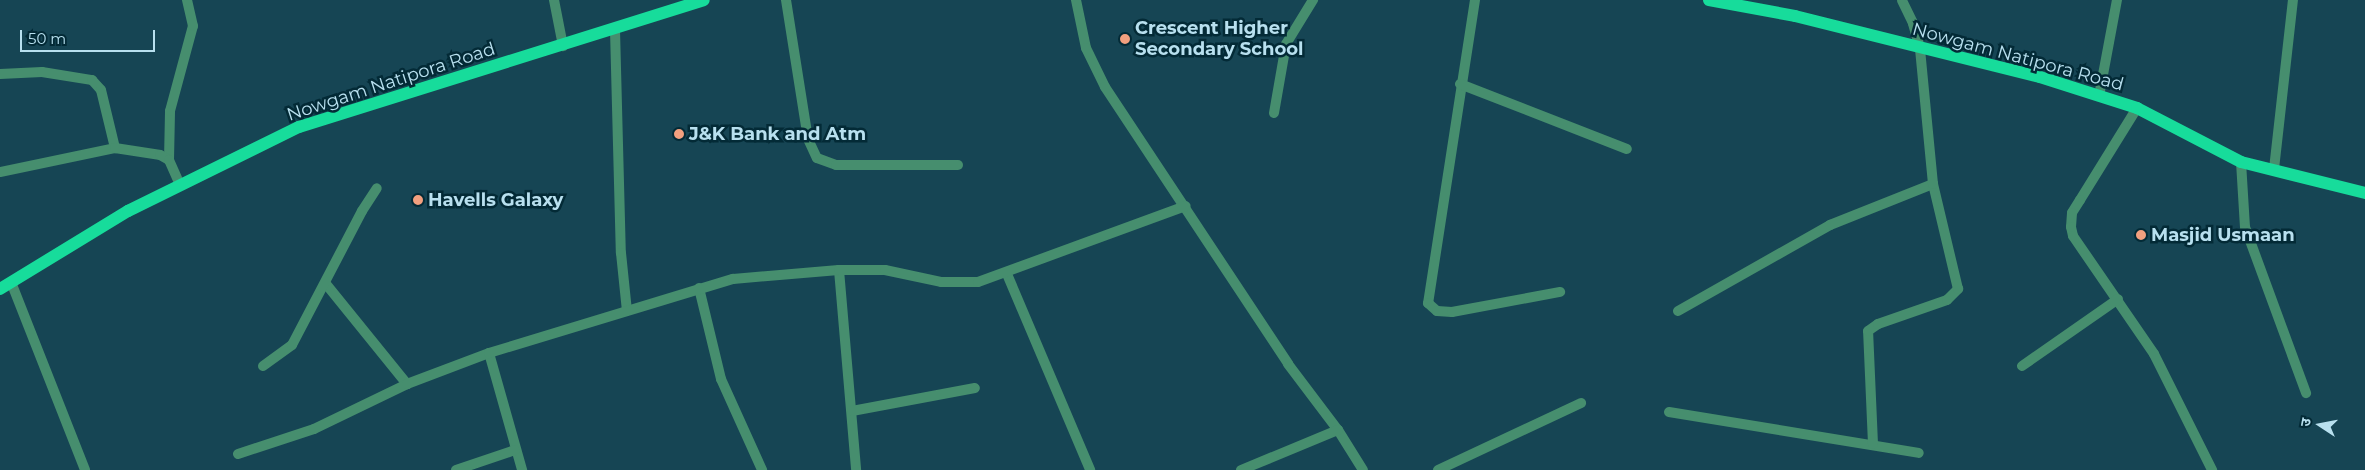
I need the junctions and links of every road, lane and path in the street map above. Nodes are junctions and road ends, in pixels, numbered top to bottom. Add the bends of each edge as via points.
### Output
1 (187, 0) edge
2 (554, 0) edge
3 (704, 0) edge
4 (786, 0) edge
5 (1076, 0) edge
6 (1313, 0) edge
7 (1475, 0) edge
8 (1710, 0) edge
9 (1902, 0) edge
10 (2117, 0) edge
11 (2293, 0) edge
12 (615, 30) junction
13 (563, 46) junction
14 (1920, 48) junction
15 (0, 74) edge
16 (1460, 84) junction
17 (2099, 96) junction
18 (2137, 108) junction
19 (1274, 113) dead end
20 (116, 148) junction
21 (1627, 149) dead end
22 (168, 160) junction
23 (2241, 162) junction
24 (958, 164) dead end
25 (2274, 169) junction
26 (0, 172) edge
27 (1933, 184) junction
28 (180, 185) junction
29 (377, 188) dead end
30 (2365, 193) edge
31 (1186, 206) junction
32 (839, 270) junction
33 (1007, 274) junction
34 (11, 282) junction
35 (326, 284) junction
36 (699, 288) junction
37 (0, 289) edge
38 (1560, 292) dead end
39 (2118, 299) junction
40 (627, 311) junction
41 (1678, 311) dead end
42 (489, 353) junction
43 (263, 366) dead end
44 (2022, 366) dead end
45 (407, 384) junction
46 (975, 388) dead end
47 (2306, 393) dead end
48 (1581, 404) dead end
49 (852, 411) junction
50 (1669, 412) dead end
51 (1338, 430) junction
52 (1873, 444) junction
53 (515, 450) junction
54 (1920, 453) dead end
55 (238, 454) dead end
56 (85, 470) edge
57 (456, 470) edge
58 (522, 470) edge
59 (762, 470) edge
60 (856, 470) edge
61 (1090, 470) edge
62 (1241, 470) edge
63 (1363, 470) edge
64 (1438, 470) edge
65 (2212, 470) edge

1 - 22 street via 193,26 170,111
2 - 13 street
3 - 12 main road, Nowgam Natipora Road
4 - 24 street via 808,138 817,158 836,165
5 - 31 street via 1084,41 1094,67
6 - 19 street via 1286,44
7 - 16 street
8 - 14 main road, Nowgam Natipora Road via 1795,16
9 - 14 street
10 - 17 street
11 - 25 street
12 - 13 main road, Nowgam Natipora Road
12 - 40 street via 621,253
13 - 28 main road, Nowgam Natipora Road via 299,127
14 - 17 main road, Nowgam Natipora Road via 2040,77
14 - 27 street
15 - 20 street via 42,72 92,80 101,90
16 - 21 street
16 - 38 street via 1428,303 1437,311 1452,312
17 - 18 main road, Nowgam Natipora Road
18 - 23 main road, Nowgam Natipora Road
18 - 39 street via 2071,219 2073,236
20 - 22 street via 146,151
20 - 26 street
22 - 28 street
23 - 25 main road, Nowgam Natipora Road
23 - 47 street via 2245,227
25 - 30 main road, Nowgam Natipora Road
27 - 41 street via 1830,225
27 - 52 street via 1958,289 1947,300 1878,324 1868,331
28 - 34 main road, Nowgam Natipora Road via 128,211
29 - 35 street
31 - 33 street via 1101,234
31 - 51 street via 1288,364
32 - 33 street via 885,270 958,283
32 - 36 street via 733,279
32 - 49 street
33 - 61 street
34 - 37 main road, Nowgam Natipora Road
34 - 56 street
35 - 43 street via 292,345
35 - 45 street
36 - 40 street
36 - 59 street via 721,379
39 - 44 street
39 - 65 street via 2154,354
40 - 42 street
42 - 45 street
42 - 53 street
45 - 55 street via 328,424
46 - 49 street
48 - 64 street
49 - 60 street
50 - 52 street
51 - 62 street
51 - 63 street
52 - 54 street
53 - 57 street
53 - 58 street

